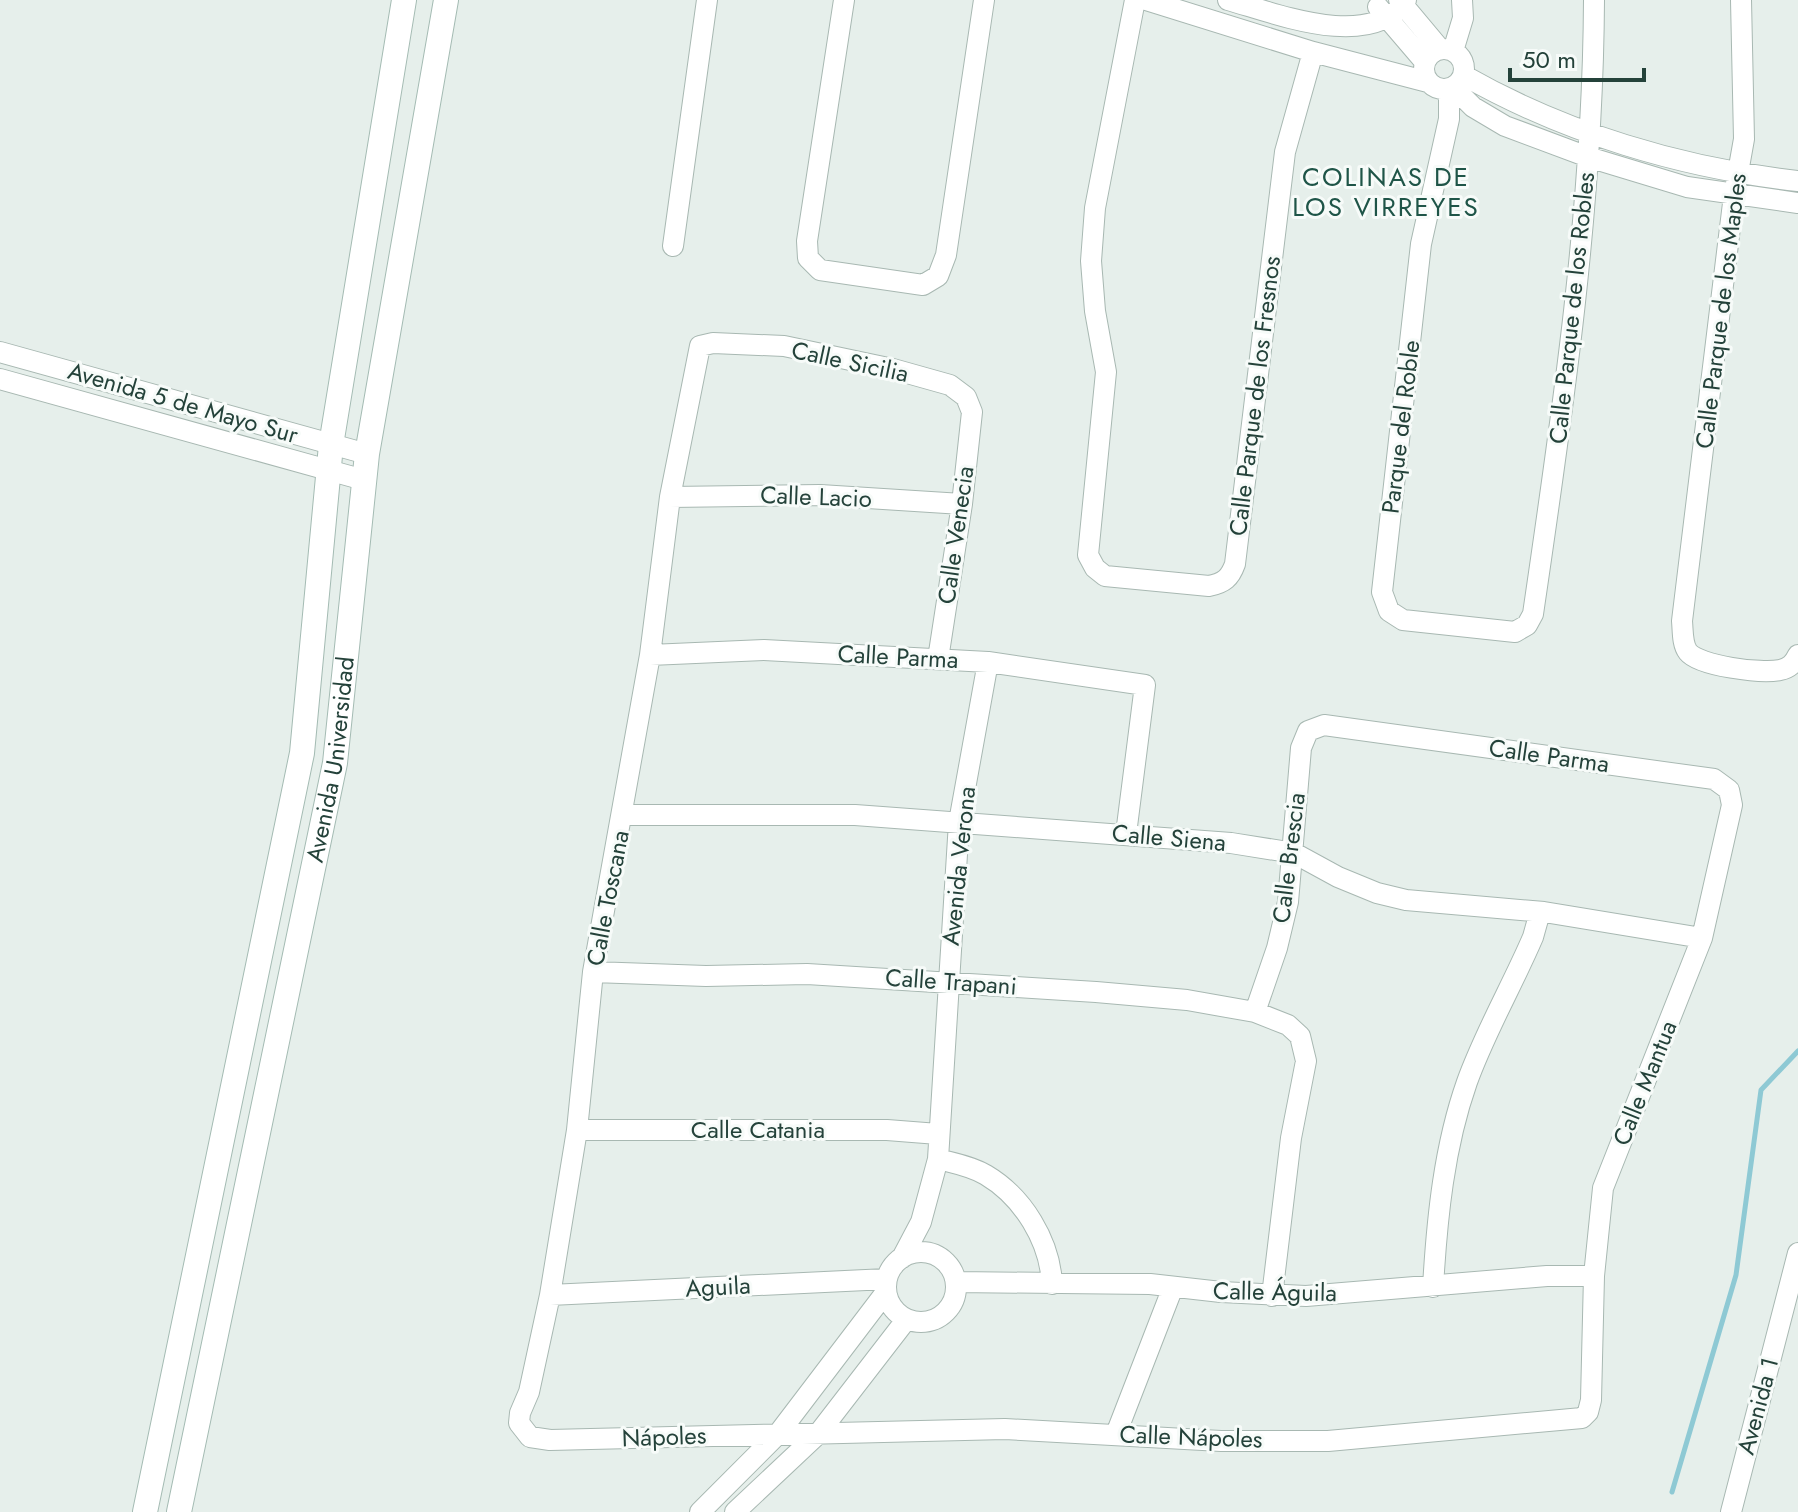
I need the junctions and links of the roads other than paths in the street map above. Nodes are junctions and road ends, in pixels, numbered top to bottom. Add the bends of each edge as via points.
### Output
1 (404, 0) edge
2 (446, 0) edge
3 (707, 0) edge
4 (844, 0) edge
5 (984, 0) edge
6 (1135, 0) edge
7 (1146, 0) edge
8 (1228, 0) edge
9 (1462, 0) edge
10 (1594, 0) edge
11 (1741, 0) edge
12 (1389, 7) edge
13 (1313, 52) junction
14 (1436, 61) junction
15 (1455, 83) junction
16 (1590, 132) junction
17 (1588, 157) junction
18 (1738, 172) junction
19 (1798, 181) edge
20 (1734, 195) junction
21 (1798, 203) edge
22 (673, 246) dead end
23 (713, 343) joint
24 (0, 352) edge
25 (0, 379) edge
26 (972, 412) joint
27 (331, 445) junction
28 (367, 454) junction
29 (329, 471) junction
30 (364, 480) junction
31 (670, 497) junction
32 (962, 504) junction
33 (1533, 614) joint
34 (650, 655) junction
35 (1798, 655) edge
36 (938, 659) junction
37 (988, 662) junction
38 (1301, 748) joint
39 (1714, 779) joint
40 (623, 815) junction
41 (959, 822) junction
42 (1126, 834) junction
43 (1294, 853) junction
44 (1540, 912) junction
45 (1702, 938) junction
46 (593, 972) junction
47 (948, 981) junction
48 (1255, 1012) junction
49 (577, 1130) junction
50 (938, 1134) junction
51 (938, 1159) junction
52 (921, 1222) junction
53 (924, 1252) junction
54 (1798, 1253) edge
55 (902, 1258) junction
56 (1594, 1276) junction
57 (956, 1282) junction
58 (1052, 1284) junction
59 (886, 1286) junction
60 (1173, 1287) junction
61 (1433, 1287) junction
62 (550, 1295) junction
63 (1272, 1296) junction
64 (906, 1320) junction
65 (1789, 1326) edge
66 (1591, 1400) joint
67 (778, 1434) junction
68 (818, 1434) junction
69 (1116, 1434) junction
70 (550, 1440) joint
71 (705, 1510) edge
72 (145, 1512) edge
73 (179, 1512) edge
74 (735, 1512) edge
75 (1731, 1512) edge

1 - 27 main road, Avenida Universidad
2 - 28 main road, Avenida Universidad
3 - 22 street
4 - 5 street via 808,258 820,270 923,285 938,276 946,255
6 - 13 street, Calle Parque de los Fresnos via 1095,208 1091,261 1106,372 1088,555 1105,576 1209,586 1231,577 1285,152
7 - 13 street
8 - 12 street via 1322,27 1343,27
9 - 14 street via 1463,18
10 - 16 street, Calle Parque de los Robles
11 - 18 street, Calle Parque de los Maples via 1744,139
12 - 14 street
13 - 14 street
14 - 15 street via 1434,87
14 - 15 street via 1462,61
15 - 16 street
15 - 17 street via 1473,107 1505,126
15 - 33 street, Parque del Roble via 1421,244 1382,592 1389,611 1403,620 1515,632
16 - 17 street, Calle Parque de los Robles
16 - 18 street via 1691,164
17 - 20 street via 1687,187
17 - 33 street, Calle Parque de los Robles via 1574,322
18 - 19 street
18 - 20 street, Calle Parque de los Maples
20 - 21 street
20 - 35 street, Calle Parque de los Maples via 1682,621 1687,651 1708,664 1782,670
23 - 26 street, Calle Sicilia via 784,346 893,369 950,385 966,397
23 - 31 street, Calle Toscana via 700,346 698,353
24 - 27 street, Avenida 5 de Mayo Sur
25 - 29 street, Avenida 5 de Mayo Sur
26 - 32 street, Calle Venecia
27 - 28 street, Avenida 5 de Mayo Sur
27 - 29 main road, Avenida Universidad
28 - 30 main road, Avenida Universidad
29 - 30 street, Avenida 5 de Mayo Sur
29 - 72 main road, Avenida Universidad via 302,753
30 - 73 main road, Avenida Universidad via 335,763
31 - 32 street, Calle Lacio via 820,495
31 - 34 street, Calle Toscana
32 - 36 street, Calle Venecia
34 - 36 street, Calle Parma via 764,650
34 - 40 street, Calle Toscana
36 - 37 street, Calle Parma
37 - 41 street, Avenida Verona
37 - 42 street, Calle Parma via 1145,685
38 - 39 street, Calle Parma via 1308,731 1324,725
38 - 43 street, Calle Brescia
39 - 45 street, Calle Mantua via 1729,790 1732,805
40 - 41 street, Calle Siena via 782,813
40 - 46 street, Calle Toscana
41 - 42 street, Calle Siena
41 - 47 street, Avenida Verona
42 - 43 street, Calle Siena
43 - 44 street, Calle Siena via 1338,877 1406,900
43 - 48 street, Calle Brescia via 1288,902
44 - 45 street, Calle Siena
44 - 61 street via 1456,1119 1442,1186
45 - 56 street, Calle Mantua via 1603,1188
46 - 47 street, Calle Trapani
46 - 49 street, Calle Toscana
47 - 48 street, Calle Trapani via 1187,1000
47 - 50 street, Avenida Verona
48 - 63 street, Calle Trapani via 1288,1025 1300,1036 1306,1061
49 - 50 street, Calle Catania
49 - 62 street, Calle Toscana
50 - 51 street, Avenida Verona
51 - 52 street, Avenida Verona
51 - 58 street via 985,1174 1014,1197 1042,1241
52 - 53 street
52 - 55 street, Avenida Verona
53 - 55 street
53 - 57 street via 945,1262
54 - 65 street, Avenida 1
55 - 59 street
56 - 61 street, Calle Águila
56 - 66 street, Calle Mantua
57 - 58 street, Calle Águila
57 - 64 street via 952,1303 938,1319
58 - 60 street, Calle Águila
59 - 62 street, Aguila
59 - 64 street via 897,1313
59 - 67 street
60 - 63 street, Calle Águila
60 - 69 street
61 - 63 street, Calle Águila
62 - 70 street, Calle Toscana via 519,1423 530,1437
64 - 68 street
65 - 75 street, Avenida 1
66 - 69 street, Calle Nápoles via 1588,1412 1575,1421 1418,1435 1221,1441
67 - 68 street, Calle Nápoles
67 - 70 street, Nápoles
67 - 71 street
68 - 69 street, Calle Nápoles via 1005,1429
68 - 74 street

